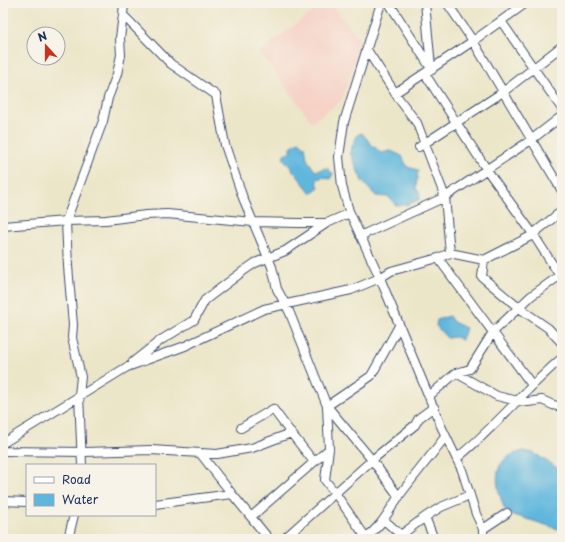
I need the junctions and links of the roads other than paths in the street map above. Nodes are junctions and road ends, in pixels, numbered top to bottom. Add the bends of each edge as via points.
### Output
1 (124, 3) edge
2 (381, 3) edge
3 (390, 3) edge
4 (425, 3) edge
5 (447, 3) edge
6 (526, 3) edge
7 (123, 15) junction
8 (501, 21) junction
9 (473, 41) junction
10 (562, 46) edge
11 (367, 50) junction
12 (533, 69) junction
13 (428, 72) junction
14 (503, 92) junction
15 (395, 93) junction
16 (562, 109) edge
17 (562, 116) edge
18 (457, 122) junction
19 (532, 140) junction
20 (422, 145) junction
21 (487, 170) junction
22 (562, 192) edge
23 (445, 197) junction
24 (562, 211) edge
25 (350, 213) junction
26 (66, 221) junction
27 (253, 222) junction
28 (327, 223) junction
29 (3, 226) edge
30 (533, 234) junction
31 (360, 236) junction
32 (450, 253) junction
33 (268, 257) junction
34 (438, 258) junction
35 (484, 260) junction
36 (561, 275) edge
37 (380, 278) junction
38 (284, 304) junction
39 (519, 308) junction
40 (399, 326) junction
41 (493, 332) junction
42 (562, 343) edge
43 (562, 358) edge
44 (127, 367) junction
45 (456, 373) junction
46 (532, 385) junction
47 (79, 395) junction
48 (429, 396) junction
49 (518, 401) junction
50 (328, 406) junction
51 (434, 407) junction
52 (562, 407) edge
53 (241, 428) dead end
54 (291, 433) junction
55 (446, 437) junction
56 (3, 443) edge
57 (329, 449) junction
58 (3, 450) edge
59 (82, 452) junction
60 (200, 453) junction
61 (456, 458) junction
62 (372, 460) junction
63 (314, 462) junction
64 (82, 464) edge
65 (335, 493) junction
66 (232, 494) junction
67 (470, 495) junction
68 (399, 497) junction
69 (3, 501) edge
70 (26, 502) edge
71 (156, 504) edge
72 (507, 513) dead end
73 (74, 516) edge
74 (251, 517) junction
75 (425, 517) junction
76 (384, 520) junction
77 (483, 529) junction
78 (366, 538) edge
79 (68, 539) edge
80 (269, 539) edge
81 (284, 539) edge
82 (434, 539) edge
83 (483, 539) edge

1 - 7 street
2 - 11 street
3 - 13 street
4 - 13 street
5 - 9 street
6 - 8 street
7 - 26 street via 121,55 117,74 103,121
7 - 27 street via 171,64 216,95 225,145
8 - 9 street
8 - 12 street
9 - 13 street
9 - 14 street
10 - 12 street
11 - 15 street
11 - 25 street via 344,122 339,157 342,186
12 - 14 street
12 - 16 street
13 - 15 street
13 - 18 street
14 - 18 street
14 - 19 street
15 - 20 street via 417,123
17 - 19 street
18 - 20 street
18 - 21 street
19 - 21 street
19 - 22 street
20 - 23 street
21 - 23 street
21 - 30 street
23 - 31 street
23 - 32 street
24 - 30 street
25 - 28 street
25 - 31 street
26 - 27 street via 167,214
26 - 29 street
26 - 47 street via 72,338 81,377
27 - 28 street
27 - 33 street
28 - 33 street via 285,251
30 - 35 street
30 - 36 street
31 - 37 street
32 - 34 street
32 - 35 street
33 - 38 street
33 - 44 street via 255,263 205,300 194,320 161,340
34 - 37 street via 391,272
34 - 41 street
35 - 39 street via 482,277
36 - 39 street via 531,296
37 - 38 street via 351,290
37 - 40 street
38 - 44 street via 264,308 185,346
38 - 50 street
39 - 41 street
39 - 42 street via 548,328
40 - 48 street
40 - 50 street via 371,376
41 - 45 street via 470,369
41 - 46 street
43 - 46 street
44 - 47 street
45 - 48 street
45 - 49 street via 497,396
46 - 49 street
47 - 56 street
47 - 59 street
48 - 51 street
49 - 52 street via 542,400
49 - 61 street via 477,442
50 - 57 street
50 - 62 street
51 - 55 street
51 - 62 street
53 - 54 street via 273,409
54 - 60 street via 252,448 217,454
54 - 63 street
55 - 61 street
55 - 68 street
57 - 63 street
57 - 65 street via 325,480
58 - 59 street
59 - 60 street via 151,450
59 - 64 street
60 - 66 street
61 - 67 street
62 - 65 street
62 - 68 street
63 - 74 street
65 - 78 street
65 - 81 street
66 - 71 street
66 - 74 street
67 - 75 street
67 - 77 street
68 - 76 street
69 - 70 street
72 - 77 street
73 - 79 street
74 - 80 street
75 - 76 street via 401,535
75 - 82 street
76 - 78 street
77 - 83 street

